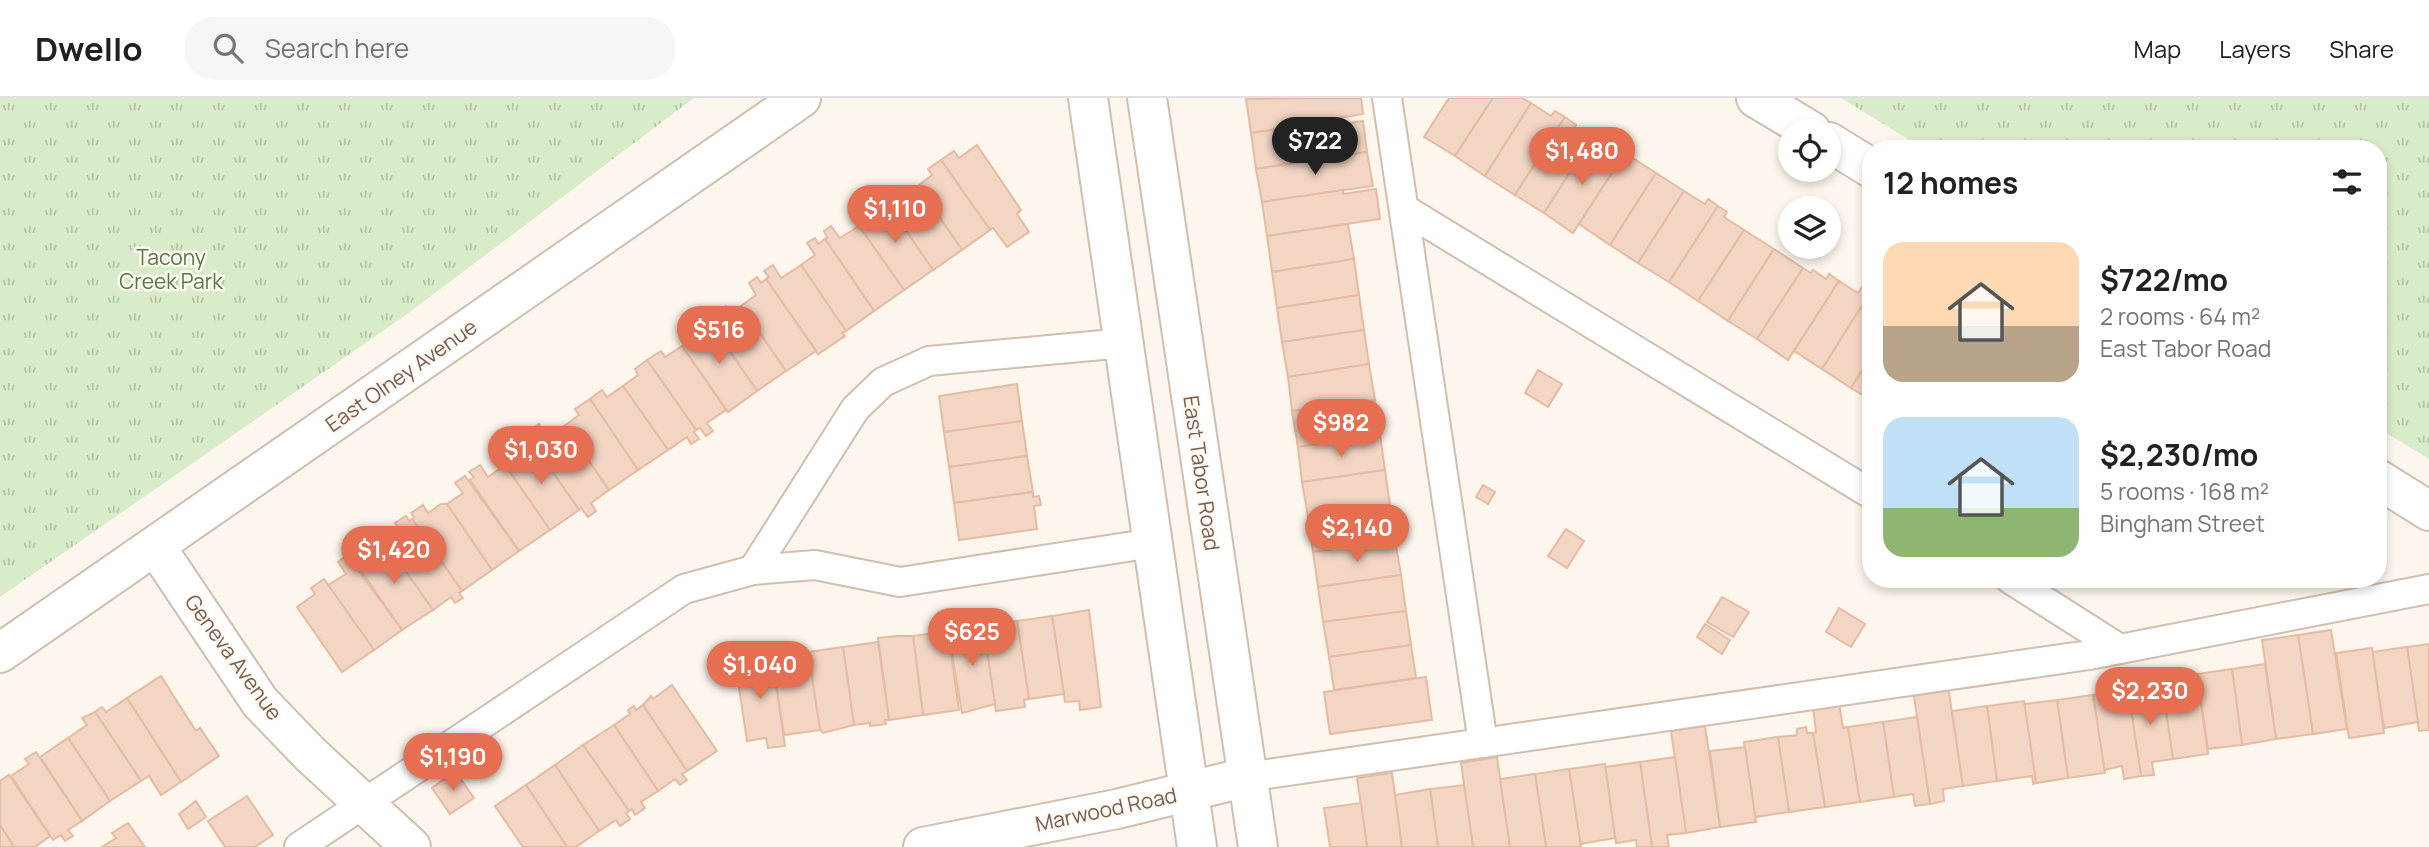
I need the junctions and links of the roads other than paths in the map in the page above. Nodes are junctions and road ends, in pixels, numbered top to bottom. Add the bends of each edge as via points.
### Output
1 (801, 98) edge
2 (1088, 98) edge
3 (1147, 98) edge
4 (1387, 98) edge
5 (1756, 98) edge
6 (1791, 119) edge
7 (1841, 149) edge
8 (1862, 162) edge
9 (1404, 209) junction
10 (1124, 343) junction
11 (2387, 485) edge
12 (1862, 489) edge
13 (2429, 511) edge
14 (1153, 543) junction
15 (156, 547) junction
16 (752, 570) junction
17 (2024, 588) edge
18 (2429, 589) edge
19 (2120, 649) junction
20 (0, 653) edge
21 (1483, 743) junction
22 (1247, 777) junction
23 (1188, 792) junction
24 (363, 803) junction
25 (299, 847) edge
26 (411, 847) edge
27 (923, 847) edge
28 (1197, 847) edge
29 (1258, 847) edge

1 - 15 street, East Olney Avenue
2 - 10 street
3 - 22 street, East Tabor Road
4 - 9 lane
5 - 6 street
7 - 8 street
9 - 12 lane
9 - 21 lane
10 - 14 street
10 - 16 lane via 929,361 883,382 855,409
11 - 13 street
14 - 16 lane via 900,582 814,565
14 - 23 street
15 - 20 street, East Olney Avenue
15 - 24 street, Geneva Avenue via 260,702
16 - 24 lane via 684,589
17 - 19 lane
18 - 19 lane
19 - 21 lane
21 - 22 lane
22 - 23 street, Marwood Road
22 - 29 street, East Tabor Road
23 - 27 street, Marwood Road
23 - 28 street
24 - 25 lane
24 - 26 street, Geneva Avenue

